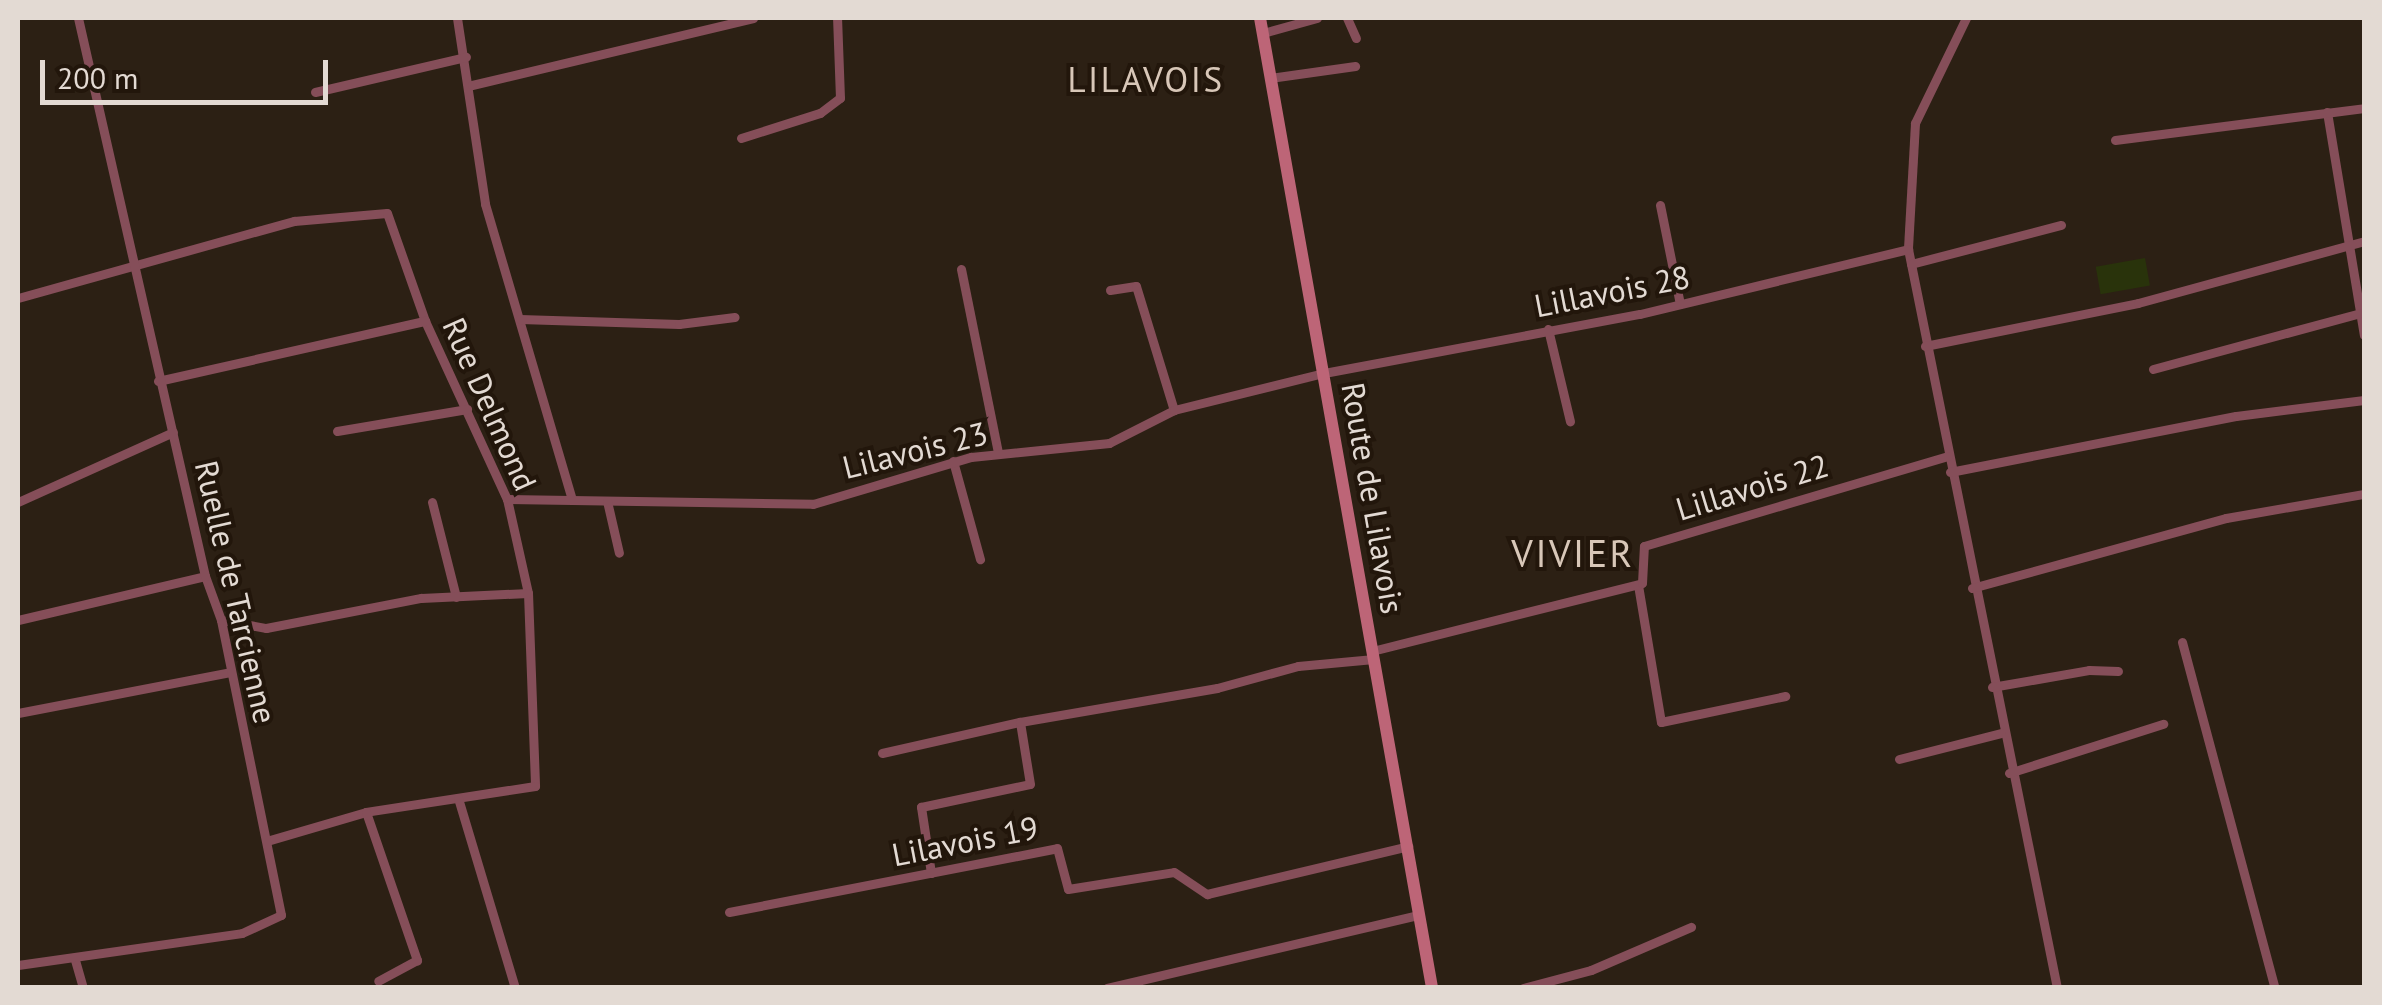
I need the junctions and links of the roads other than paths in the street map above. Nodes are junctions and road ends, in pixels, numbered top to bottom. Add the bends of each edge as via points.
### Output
1 (78, 18) edge
2 (457, 18) edge
3 (753, 18) edge
4 (837, 18) edge
5 (1260, 18) edge
6 (1318, 18) edge
7 (1346, 18) edge
8 (1966, 18) edge
9 (1262, 33) junction
10 (1356, 38) dead end
11 (466, 58) junction
12 (1355, 66) dead end
13 (1270, 78) junction
14 (472, 85) junction
15 (315, 92) dead end
16 (2364, 108) edge
17 (2327, 112) junction
18 (742, 138) dead end
19 (2115, 140) dead end
20 (1660, 205) dead end
21 (2061, 224) dead end
22 (2364, 240) edge
23 (2349, 244) junction
24 (1908, 249) junction
25 (1911, 264) junction
26 (134, 266) junction
27 (961, 269) dead end
28 (1110, 290) dead end
29 (18, 298) edge
30 (1680, 304) junction
31 (2361, 314) junction
32 (735, 317) dead end
33 (520, 319) junction
34 (425, 321) junction
35 (1548, 329) junction
36 (2364, 336) edge
37 (1925, 346) junction
38 (2153, 369) dead end
39 (1324, 374) junction
40 (158, 381) junction
41 (2364, 400) edge
42 (467, 410) junction
43 (1174, 410) junction
44 (1570, 421) dead end
45 (337, 431) dead end
46 (173, 432) junction
47 (998, 452) junction
48 (1948, 456) junction
49 (953, 461) junction
50 (1950, 472) junction
51 (2364, 494) edge
52 (572, 499) junction
53 (508, 500) junction
54 (608, 501) junction
55 (18, 502) edge
56 (432, 502) dead end
57 (619, 552) dead end
58 (980, 559) dead end
59 (204, 576) junction
60 (1638, 584) junction
61 (1972, 588) junction
62 (528, 593) junction
63 (456, 597) junction
64 (18, 620) edge
65 (221, 620) junction
66 (2182, 642) dead end
67 (1373, 655) junction
68 (2118, 671) dead end
69 (230, 672) junction
70 (1992, 687) junction
71 (1785, 696) dead end
72 (18, 713) edge
73 (1020, 722) junction
74 (2164, 724) dead end
75 (2001, 733) junction
76 (882, 752) dead end
77 (1898, 760) dead end
78 (2009, 772) junction
79 (458, 798) junction
80 (366, 812) junction
81 (266, 842) junction
82 (1408, 846) junction
83 (931, 873) junction
84 (729, 912) dead end
85 (1419, 916) junction
86 (1691, 927) dead end
87 (74, 960) junction
88 (18, 965) edge
89 (378, 981) dead end
90 (84, 988) edge
91 (515, 988) edge
92 (1107, 988) edge
93 (1432, 988) edge
94 (1523, 988) edge
95 (2056, 988) edge
96 (2275, 988) edge

1 - 26 street, Ruelle de Tarcienne
2 - 11 street
3 - 14 street
4 - 18 street via 840,98 820,112
5 - 9 main road, Route de Lilavois
6 - 9 street
7 - 10 street
8 - 24 street via 1916,123
9 - 13 main road, Route de Lilavois
11 - 14 street
11 - 15 street
12 - 13 street
13 - 39 main road, Route de Lilavois
14 - 33 street via 485,204
16 - 17 street
17 - 19 street
17 - 23 street
20 - 30 street
21 - 25 street
22 - 23 street
23 - 31 street
23 - 37 street via 2138,303
24 - 25 street
24 - 30 street, Lillavois 28
25 - 37 street
26 - 29 street, Rue Delmond
26 - 34 street, Rue Delmond via 294,221 387,213
26 - 40 street, Ruelle de Tarcienne
27 - 47 street
28 - 43 street via 1136,286
30 - 35 street, Lillavois 28
31 - 36 street
31 - 38 street
32 - 33 street via 678,324
33 - 52 street
34 - 40 street
34 - 42 street, Rue Delmond
35 - 39 street, Lillavois 28
35 - 44 street
37 - 48 street
39 - 43 street, Lilavois 23
39 - 67 main road, Route de Lilavois
40 - 46 street, Ruelle de Tarcienne
41 - 50 street via 2236,416
42 - 45 street
42 - 53 street, Rue Delmond
43 - 47 street, Lilavois 23 via 1082,450
46 - 55 street
46 - 59 street, Ruelle de Tarcienne
47 - 49 street, Lilavois 23
48 - 50 street
48 - 60 street, Lillavois 22 via 1644,546
49 - 54 street, Lilavois 23 via 813,504
49 - 58 street
50 - 61 street
51 - 61 street via 2226,518
52 - 53 street, Lilavois 23
52 - 54 street, Lilavois 23
53 - 62 street, Rue Delmond
54 - 57 street
56 - 63 street
59 - 64 street
59 - 65 street, Ruelle de Tarcienne
60 - 67 street
60 - 71 street via 1661,722
61 - 70 street
62 - 63 street
62 - 79 street, Rue Delmond via 536,786
63 - 65 street via 266,628
65 - 69 street, Ruelle de Tarcienne
66 - 96 street
67 - 73 street
67 - 82 main road, Route de Lilavois
68 - 70 street
69 - 72 street
69 - 81 street, Ruelle de Tarcienne
70 - 75 street
73 - 76 street
73 - 83 street via 1030,784 921,807
74 - 78 street
75 - 77 street
75 - 78 street
78 - 95 street
79 - 80 street, Rue Delmond
79 - 91 street
80 - 81 street, Rue Delmond
80 - 89 street via 418,960
81 - 87 street, Ruelle de Tarcienne via 281,916 242,933
82 - 83 street, Lilavois 19 via 1207,894 1174,872 1068,889 1057,848
82 - 85 main road, Route de Lilavois
83 - 84 street, Lilavois 19
85 - 92 street
85 - 93 main road, Route de Lilavois
86 - 94 street via 1591,970
87 - 88 street, Ruelle de Tarcienne
87 - 90 street

